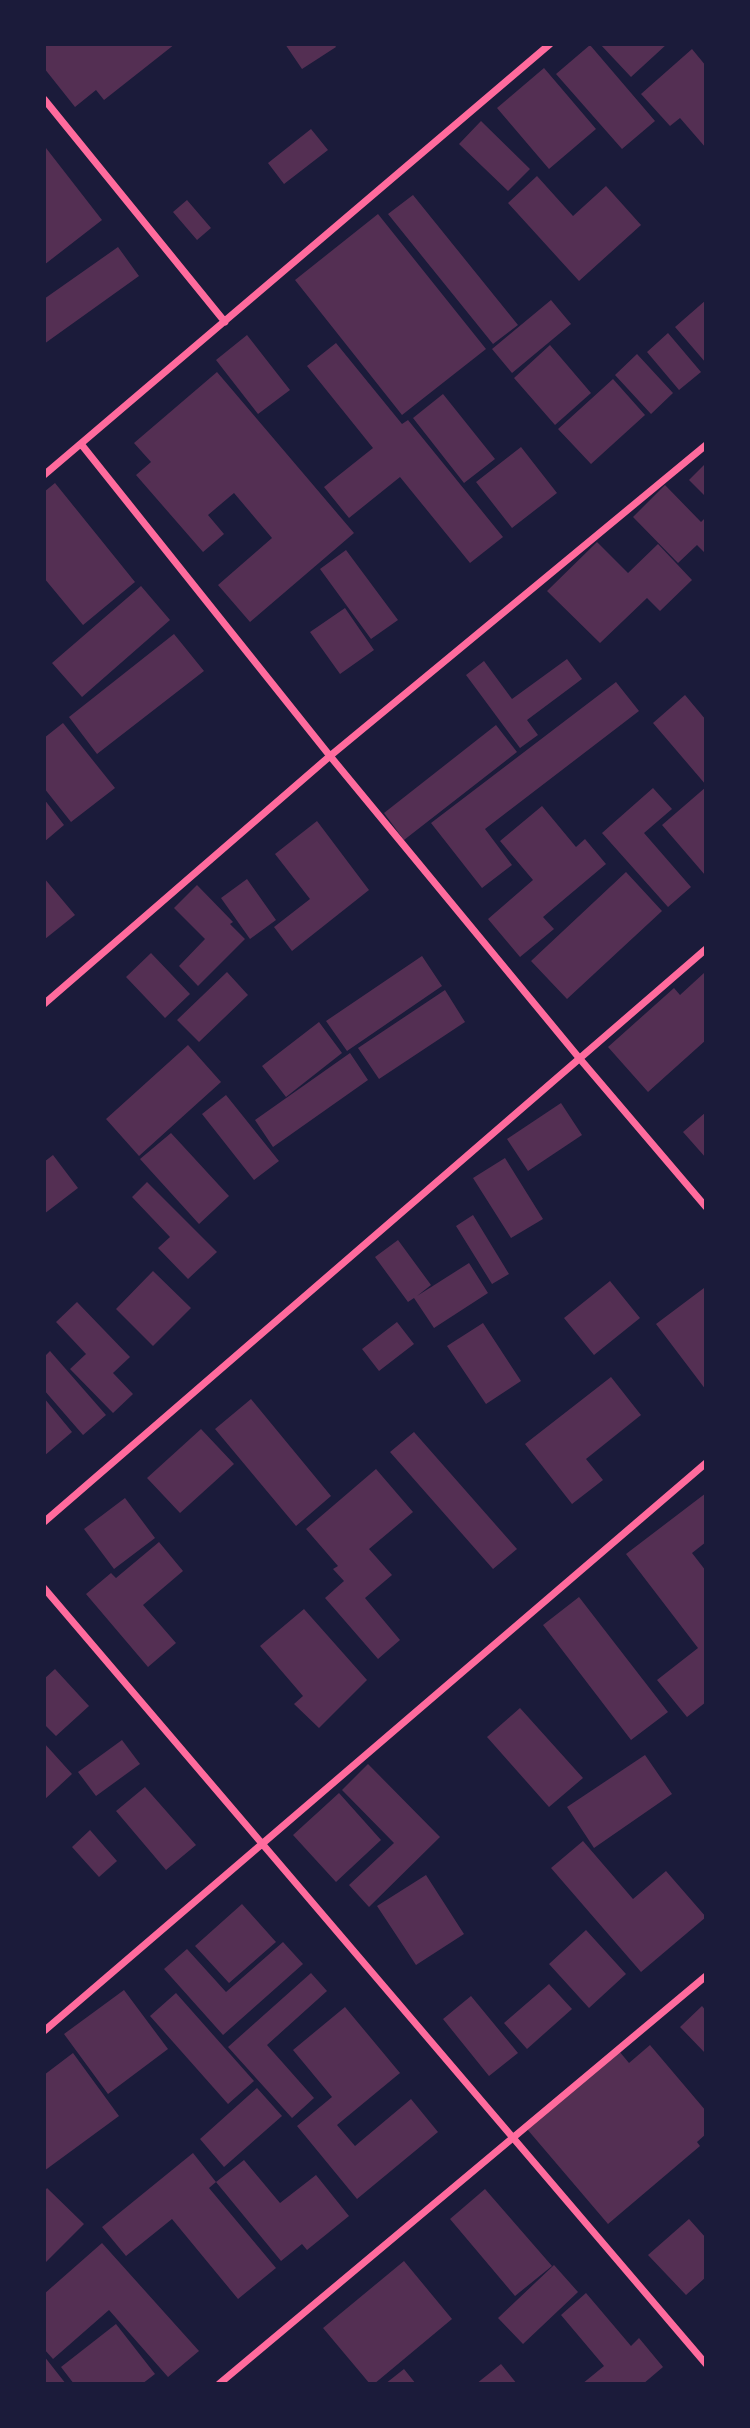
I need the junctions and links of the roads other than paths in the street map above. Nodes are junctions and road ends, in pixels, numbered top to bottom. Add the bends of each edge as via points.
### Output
1 (550, 44) edge
2 (44, 99) edge
3 (225, 321) junction
4 (81, 443) junction
5 (706, 445) edge
6 (44, 475) edge
7 (330, 757) junction
8 (706, 949) edge
9 (44, 1004) edge
10 (580, 1059) junction
11 (706, 1207) edge
12 (706, 1463) edge
13 (44, 1522) edge
14 (44, 1588) edge
15 (262, 1845) junction
16 (706, 1976) edge
17 (44, 2031) edge
18 (513, 2137) junction
19 (706, 2364) edge
20 (219, 2384) edge

1 - 3 street
2 - 3 street
3 - 4 street
4 - 6 street
4 - 7 street
5 - 7 street
7 - 9 street
7 - 10 street
8 - 10 street
10 - 11 street
10 - 13 street
12 - 15 street
14 - 15 street
15 - 17 street
15 - 18 street
16 - 18 street
18 - 19 street
18 - 20 street

